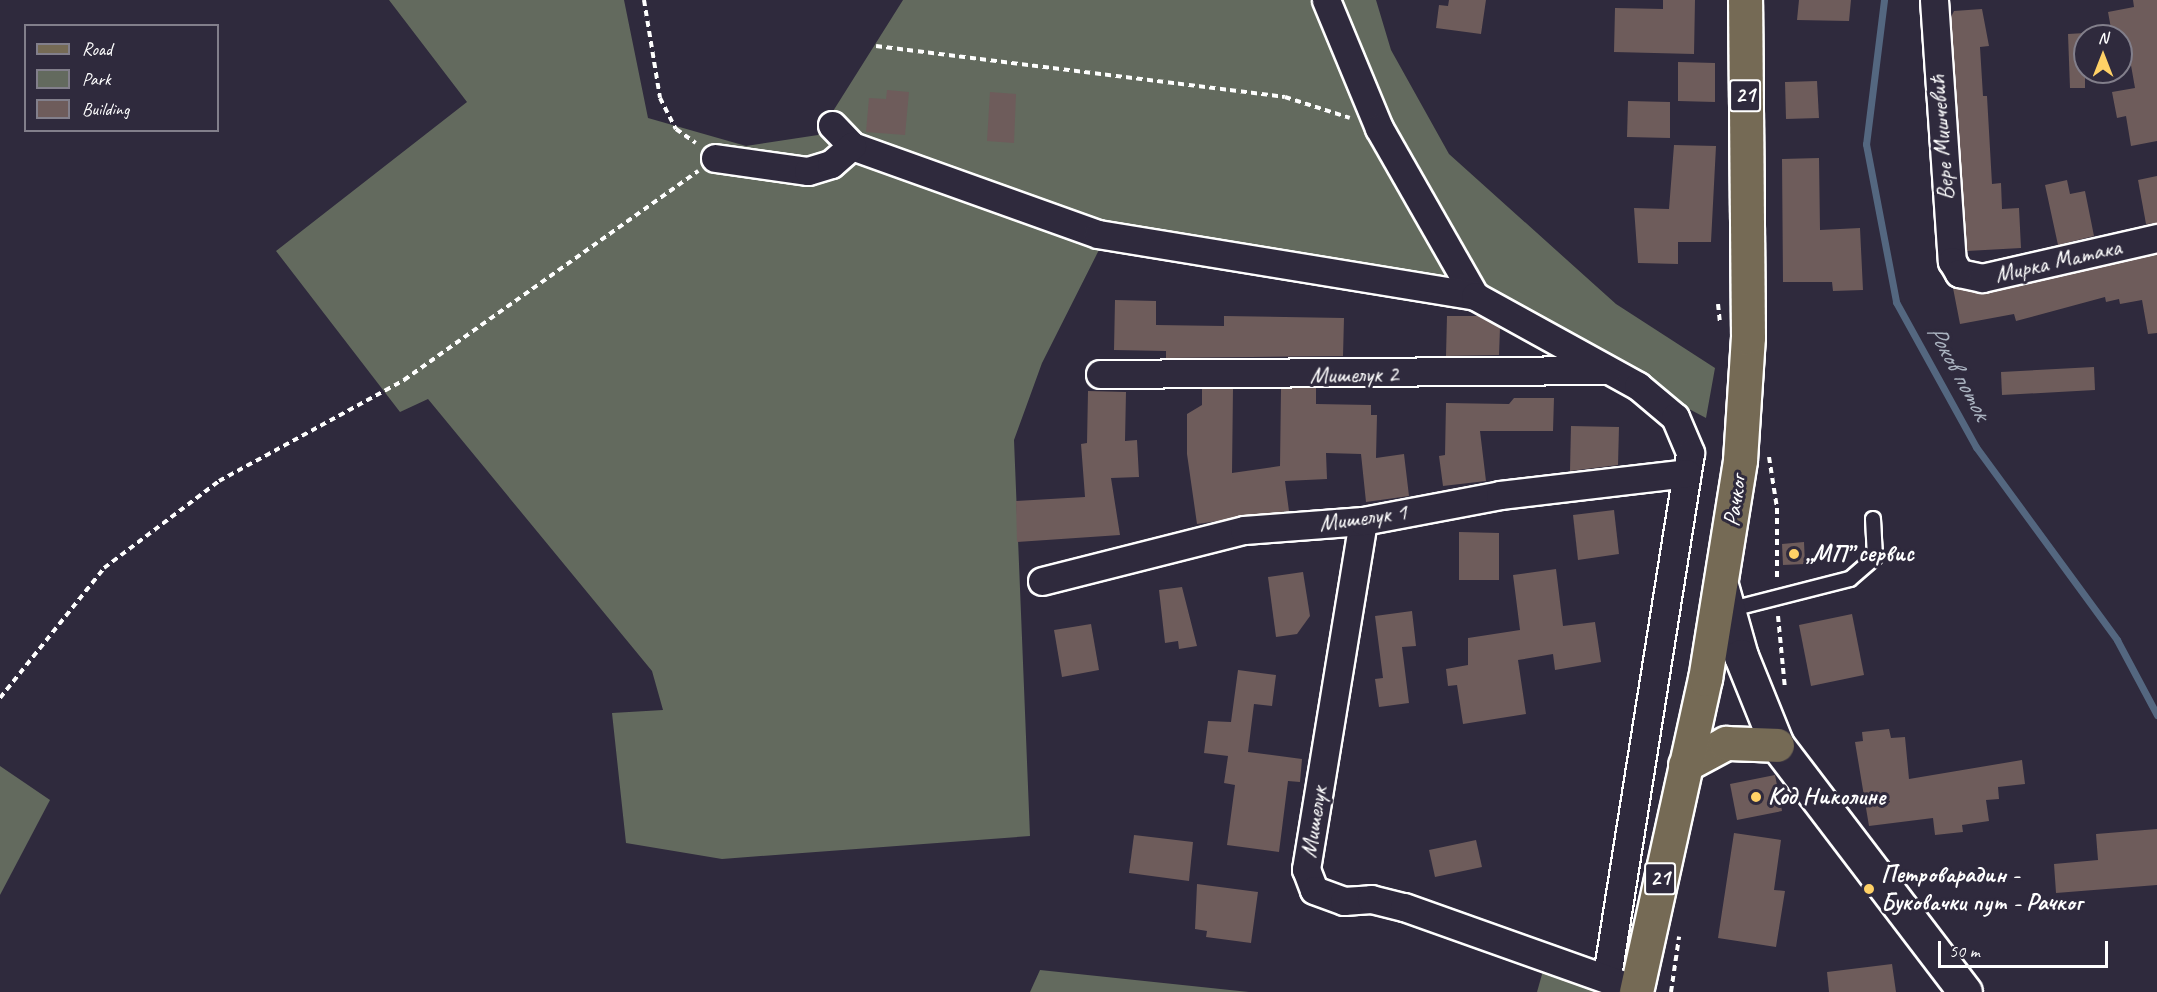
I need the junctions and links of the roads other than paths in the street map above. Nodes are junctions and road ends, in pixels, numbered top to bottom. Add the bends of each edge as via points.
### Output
1 (1326, 0) edge
2 (1745, 0) edge
3 (1934, 0) edge
4 (832, 125) dead end
5 (852, 146) junction
6 (715, 158) road end
7 (2157, 238) edge
8 (1959, 273) joint
9 (1475, 296) junction
10 (1608, 370) junction
11 (1100, 374) dead end
12 (1687, 473) junction
13 (1873, 519) dead end
14 (1363, 521) junction
15 (1042, 581) dead end
16 (1725, 597) junction
17 (1777, 745) junction
18 (1685, 765) junction
19 (1607, 976) junction
20 (1635, 992) edge
21 (1965, 992) edge

1 - 9 street via 1379,128
2 - 16 main road, Рачког / 21 via 1746,383
3 - 8 street, Вере Мишчевић via 1952,261
4 - 5 street
5 - 6 street via 831,164 808,171
5 - 9 street via 1098,234
7 - 8 street, Мирка Матака via 1982,278
9 - 10 street via 1525,319
10 - 11 street, Мишелук 2
10 - 12 street via 1638,386 1675,417 1690,453
12 - 14 street, Мишелук 1 via 1500,495
12 - 19 street
13 - 16 lane via 1875,557 1850,579 1777,600
14 - 15 street, Мишелук 1 via 1244,530
14 - 19 street, Мишелук via 1306,869 1314,890 1344,901 1371,899 1404,907
16 - 17 street
16 - 18 main road, Рачког / 21
17 - 18 main road via 1726,743
17 - 21 street
18 - 20 main road, Рачког / 21
19 - 20 street, Мишелук

